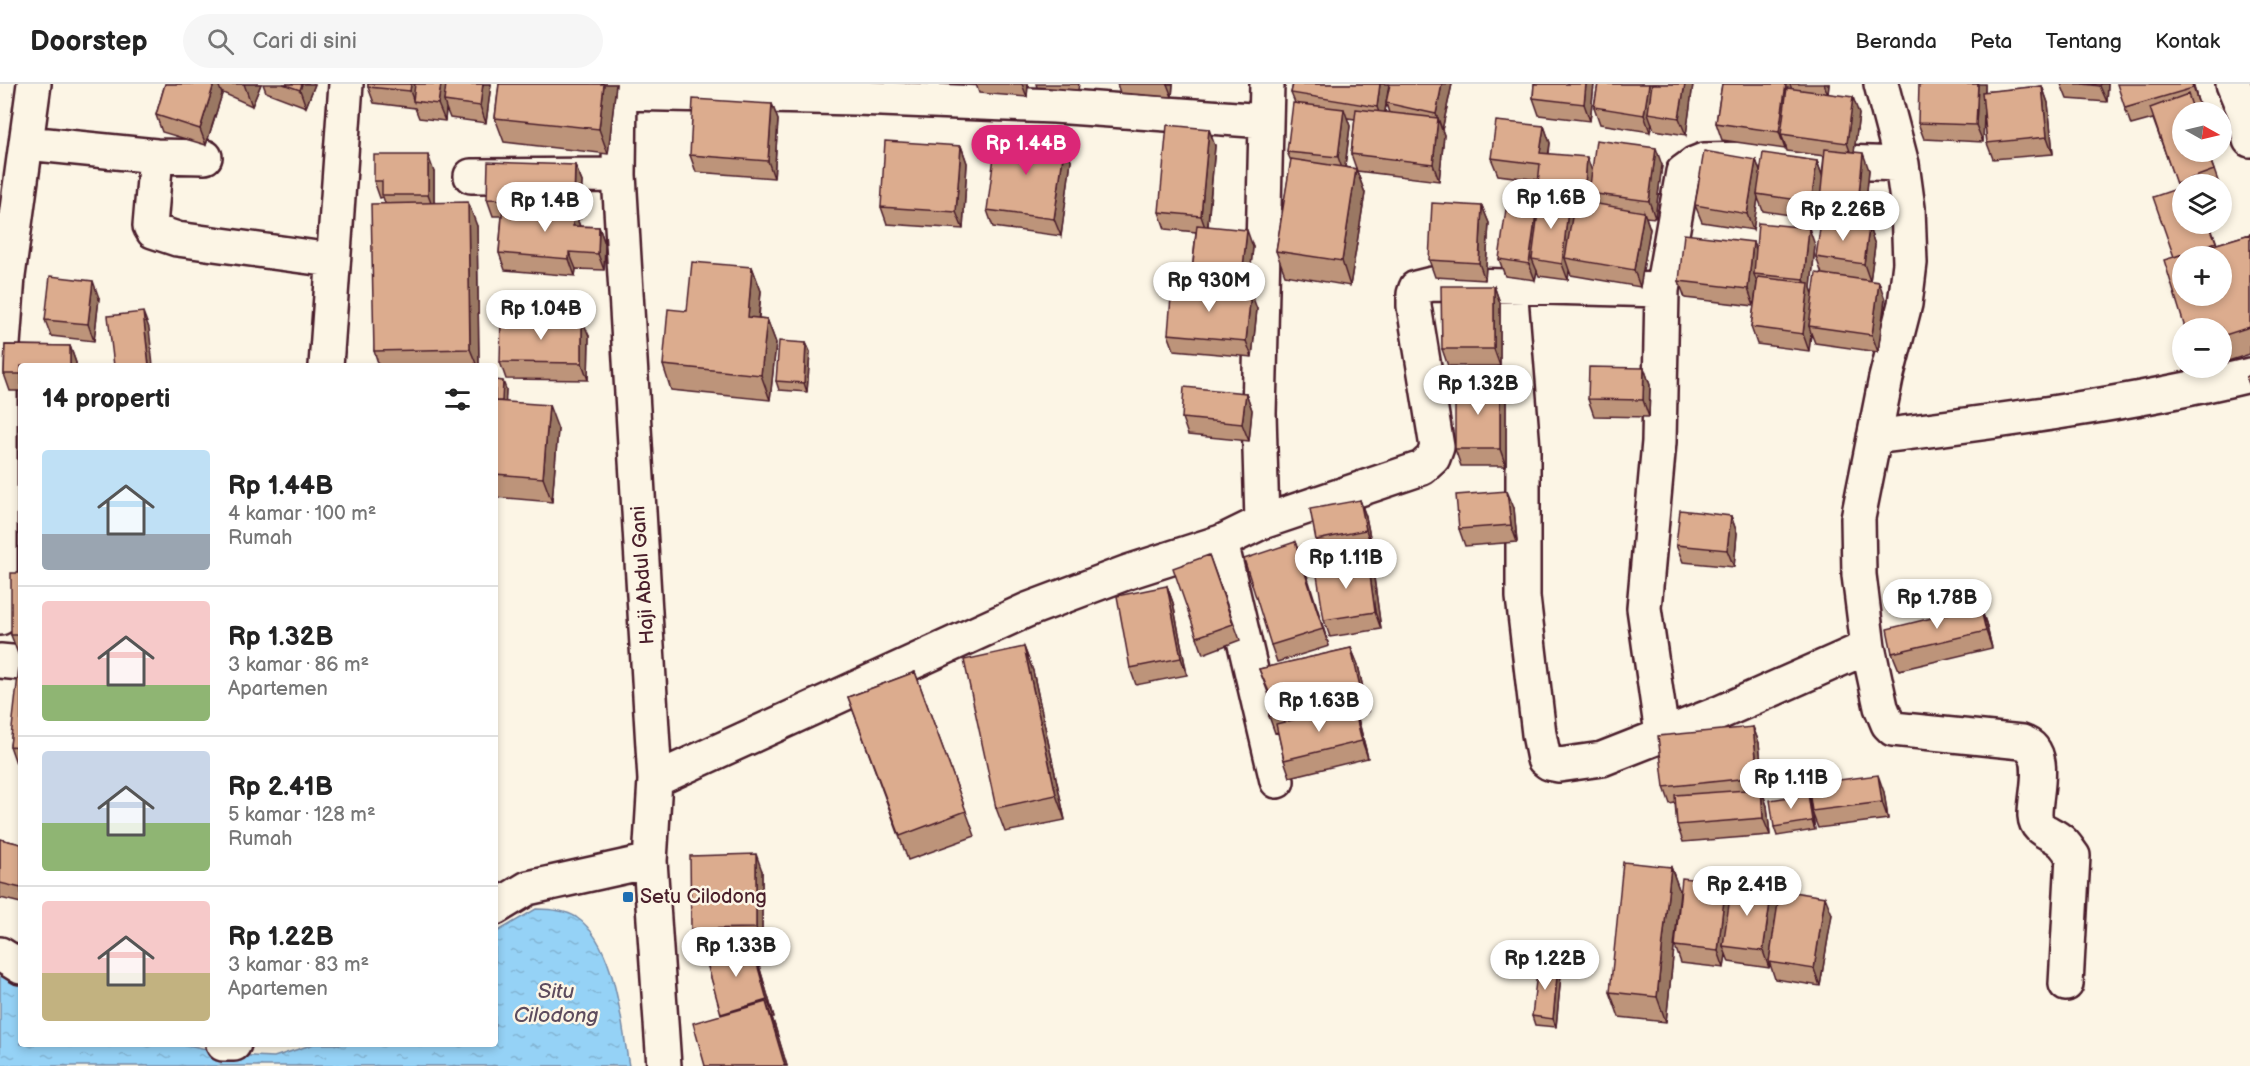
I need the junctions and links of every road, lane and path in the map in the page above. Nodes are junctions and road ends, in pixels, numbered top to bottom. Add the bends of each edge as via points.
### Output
1 (34, 84) edge
2 (346, 84) edge
3 (1267, 84) edge
4 (1881, 84) edge
5 (2233, 84) edge
6 (620, 89) edge
7 (1265, 121) junction
8 (2250, 140) edge
9 (27, 143) junction
10 (156, 156) junction
11 (205, 157) dead end
12 (1902, 164) junction
13 (619, 175) junction
14 (471, 176) dead end
15 (332, 260) junction
16 (1510, 286) junction
17 (1662, 290) junction
18 (3, 326) edge
19 (326, 363) edge
20 (2250, 375) edge
21 (11, 411) edge
22 (1874, 437) junction
23 (1262, 502) junction
24 (11, 534) edge
25 (1221, 542) junction
26 (0, 618) edge
27 (1869, 647) junction
28 (0, 661) edge
29 (18, 663) edge
30 (1662, 734) junction
31 (655, 780) junction
32 (1277, 781) dead end
33 (650, 861) junction
34 (498, 906) edge
35 (0, 954) edge
36 (18, 965) edge
37 (2066, 984) dead end
38 (664, 1066) edge

1 - 9 street
2 - 15 street
3 - 7 street
4 - 12 street
5 - 8 street via 2245,113
6 - 7 street via 1054,106
6 - 13 street, Haji Abdul Gani
7 - 23 street via 1259,412
9 - 10 street
9 - 18 street
10 - 11 street
10 - 15 street via 150,226 153,231 177,239
12 - 17 street via 1749,159 1704,160 1694,164 1683,172
12 - 22 street via 1910,263 1905,304
13 - 14 street
13 - 31 street, Haji Abdul Gani
15 - 19 street
16 - 17 street
16 - 23 street via 1432,284 1416,288 1414,306 1437,447 1422,468
16 - 30 street via 1523,449 1523,597 1544,759 1558,765 1602,759
17 - 30 street via 1659,442 1644,608
18 - 21 street via 0,385
20 - 22 street via 2060,412
21 - 24 street
22 - 27 street via 1858,518 1859,575
23 - 25 street
24 - 26 street
25 - 31 street via 1027,610
25 - 32 street
27 - 30 street
27 - 37 street via 1881,707 1893,729 2022,742 2035,750 2037,824 2060,839 2073,856
28 - 29 street
31 - 33 street, Haji Abdul Gani
33 - 34 street via 528,888
33 - 38 street, Haji Abdul Gani
35 - 36 street

